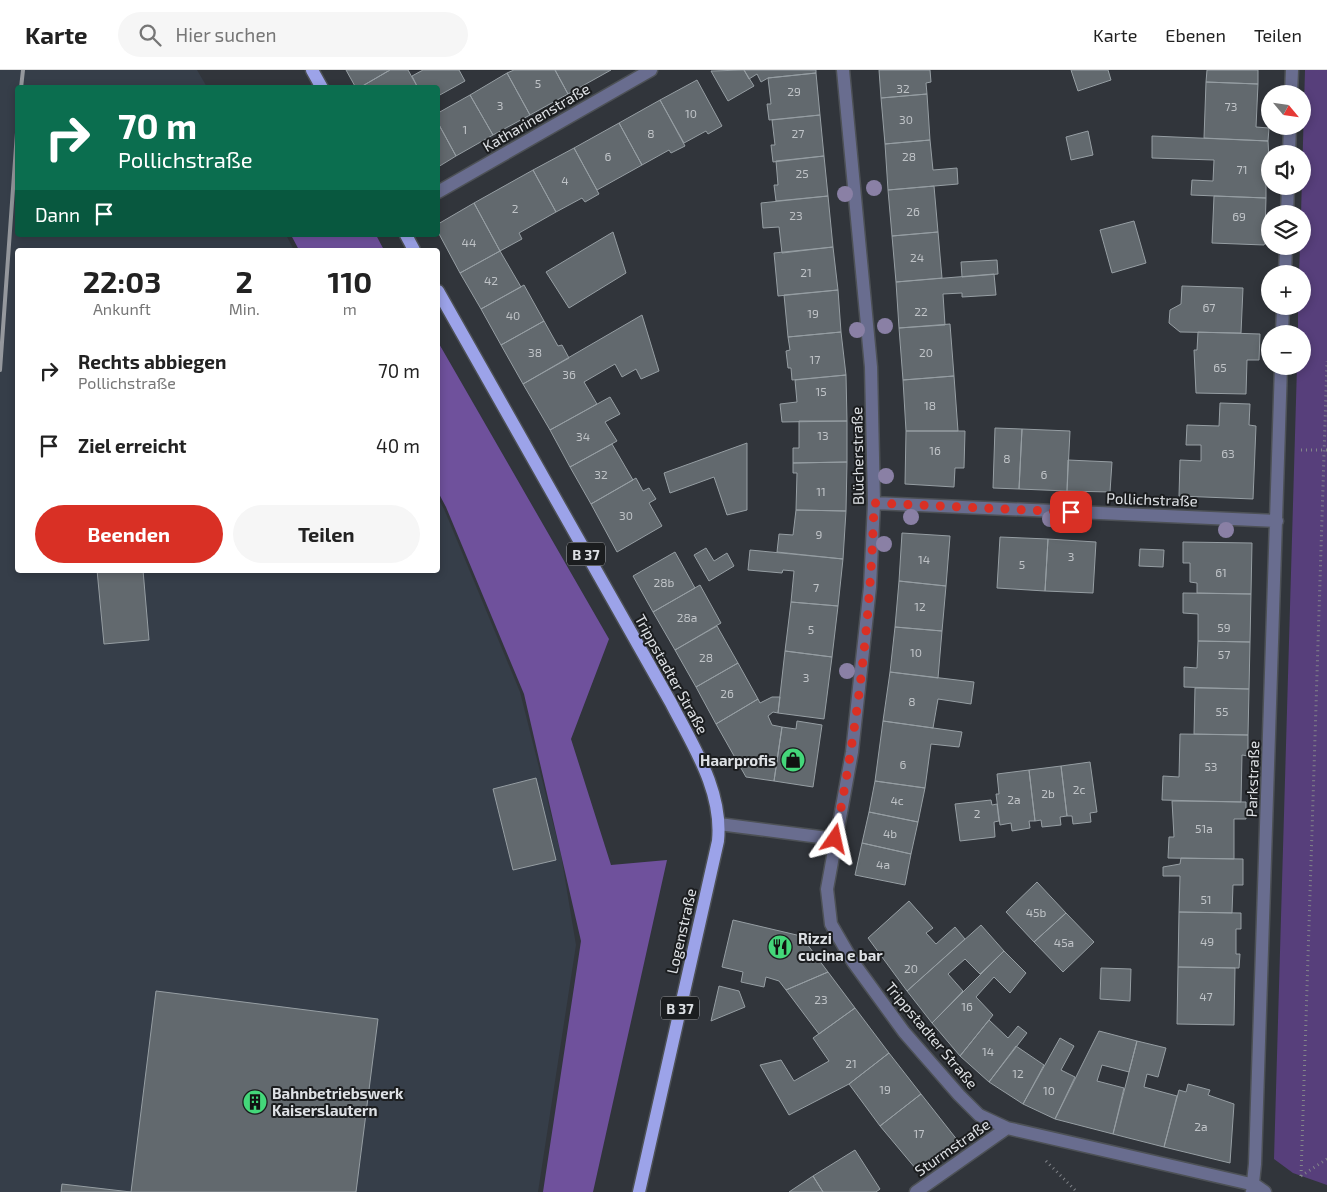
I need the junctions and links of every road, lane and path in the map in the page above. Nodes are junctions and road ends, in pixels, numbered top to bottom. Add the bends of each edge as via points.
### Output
1 (312, 70) edge
2 (651, 70) edge
3 (843, 70) edge
4 (1292, 70) edge
5 (320, 85) edge
6 (1291, 85) edge
7 (440, 191) edge
8 (440, 295) edge
9 (1327, 361) edge
10 (1281, 375) edge
11 (1325, 451) edge
12 (874, 503) junction
13 (1277, 521) junction
14 (719, 824) junction
15 (835, 839) junction
16 (1007, 1128) junction
17 (1327, 1159) edge
18 (1257, 1190) edge
19 (640, 1192) edge
20 (916, 1192) edge

1 - 5 main road
2 - 7 street, Katharinenstraße
3 - 12 street, Blücherstraße via 871,368
4 - 6 street
8 - 14 main road, Trippstadter Straße / B 37 via 698,754 712,789
9 - 11 path
10 - 13 street, Parkstraße
11 - 17 path via 1301,1176
12 - 13 street, Pollichstraße
12 - 15 street, Blücherstraße via 870,587 852,752
13 - 18 street, Parkstraße
14 - 15 street
14 - 19 main road, Logenstraße / B 37 via 714,863
15 - 16 street, Trippstadter Straße via 827,889 831,924 853,962 904,1032 959,1095 979,1115
16 - 18 street, Trippstadter Straße
16 - 20 street, Sturmstraße

